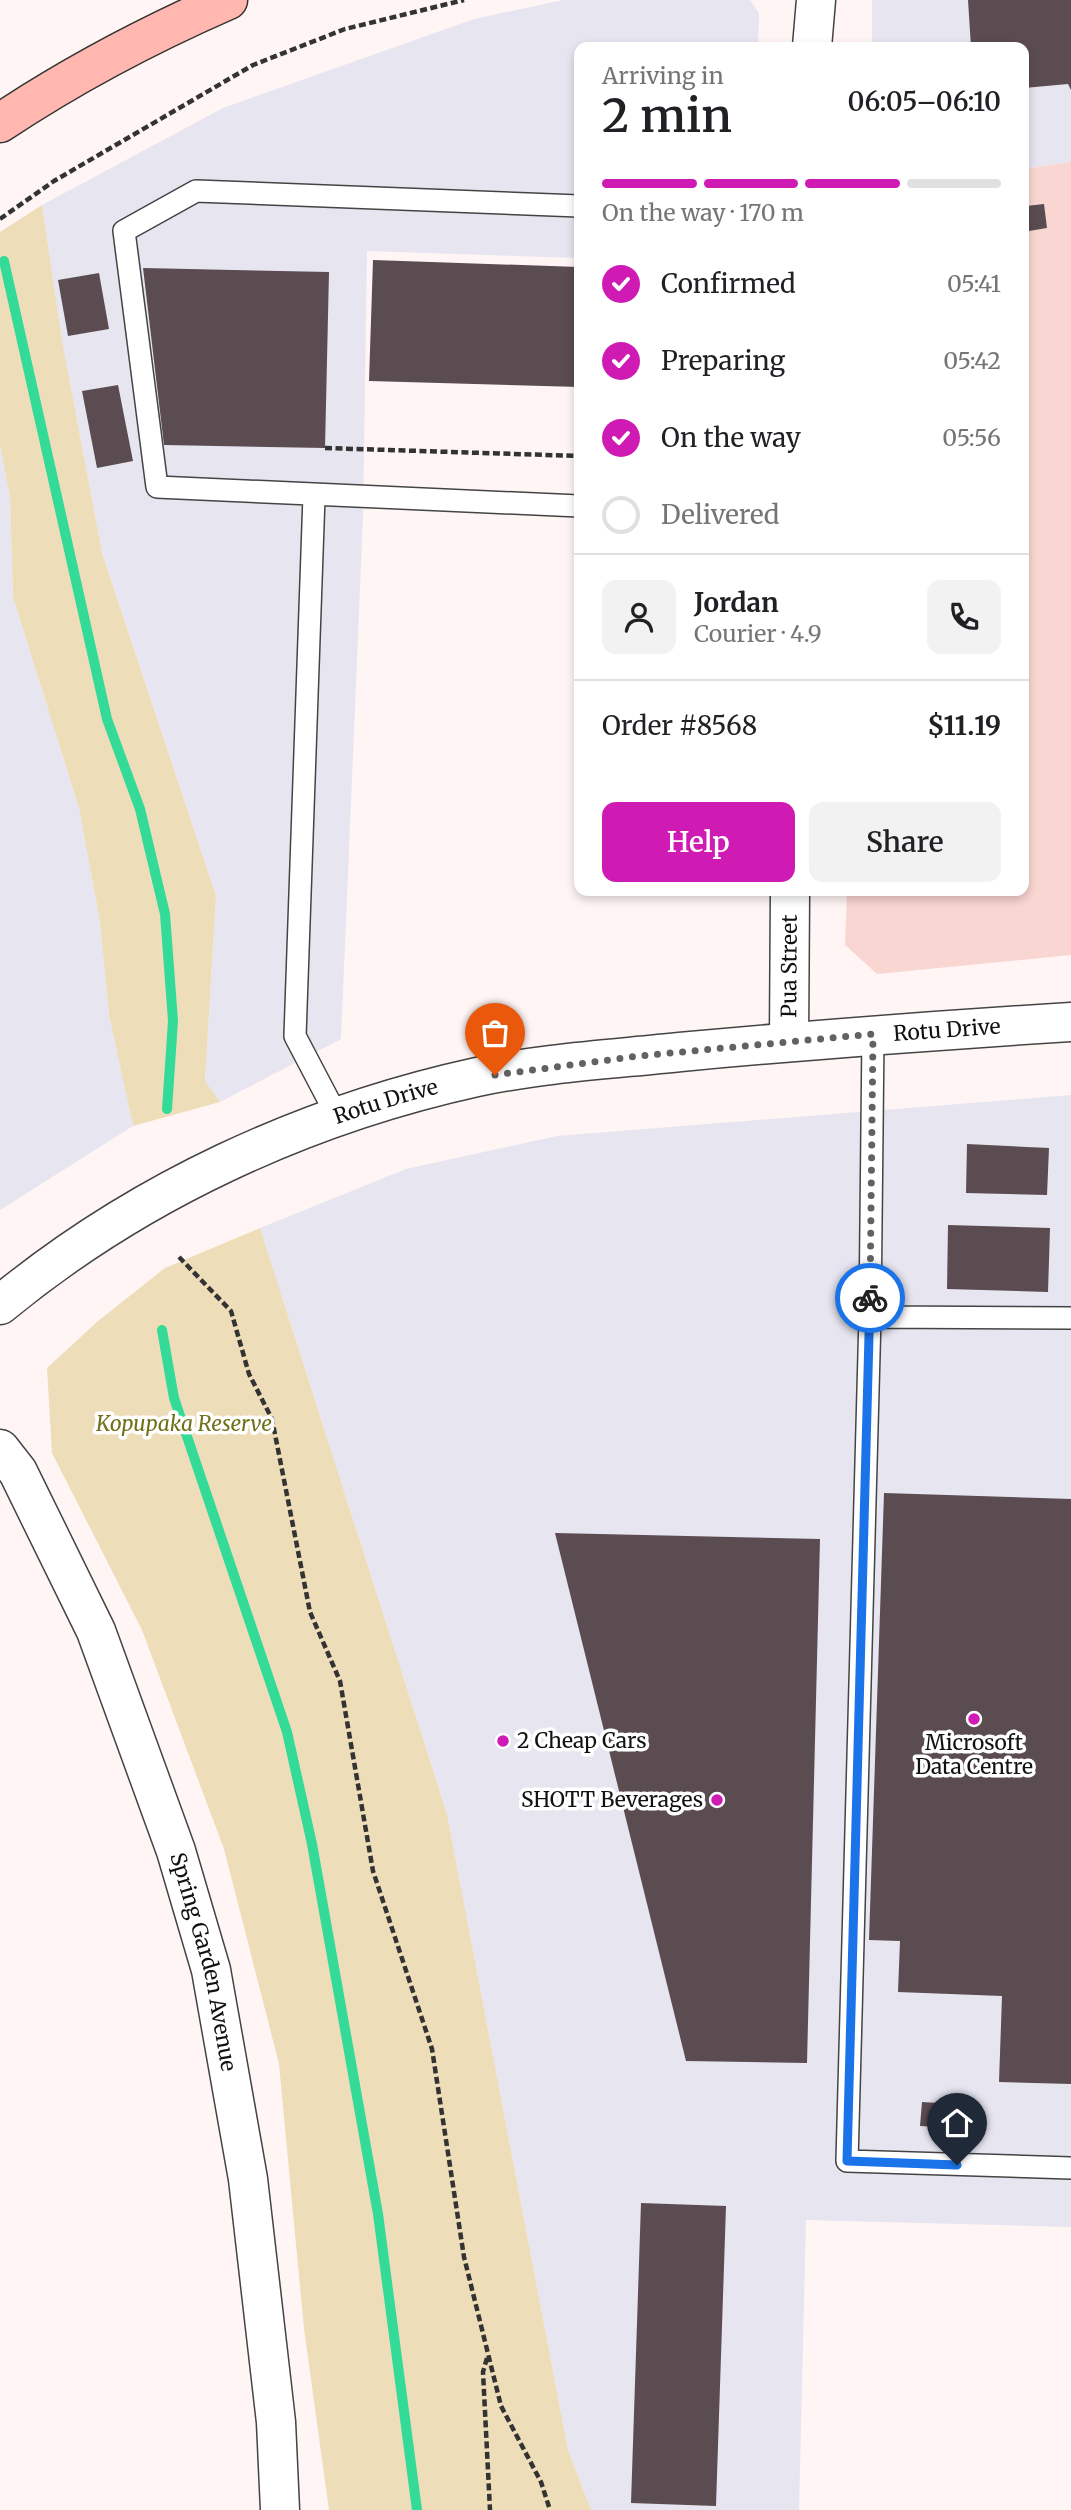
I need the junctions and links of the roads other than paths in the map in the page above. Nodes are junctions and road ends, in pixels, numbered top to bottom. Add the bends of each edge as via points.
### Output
1 (228, 0) edge
2 (816, 0) edge
3 (812, 42) edge
4 (0, 123) edge
5 (574, 206) edge
6 (314, 496) junction
7 (574, 506) edge
8 (790, 896) edge
9 (1071, 1022) edge
10 (873, 1034) junction
11 (789, 1041) junction
12 (338, 1118) junction
13 (0, 1305) edge
14 (870, 1317) junction
15 (1071, 1318) edge
16 (0, 1449) edge
17 (1071, 2168) edge
18 (280, 2510) edge

1 - 4 main road via 160,29
2 - 3 street
5 - 6 lane via 196,191 124,230 157,487
6 - 7 lane
6 - 12 lane via 295,1035
8 - 11 street, Pua Street
9 - 10 street, Rotu Drive
10 - 11 street, Rotu Drive
10 - 14 lane
11 - 12 street, Rotu Drive via 479,1077
12 - 13 street, Rotu Drive via 159,1194 44,1269
14 - 15 lane
14 - 17 lane via 847,2161
16 - 18 street, Spring Garden Avenue via 18,1472 96,1631 176,1851 211,1970 248,2179 276,2422

